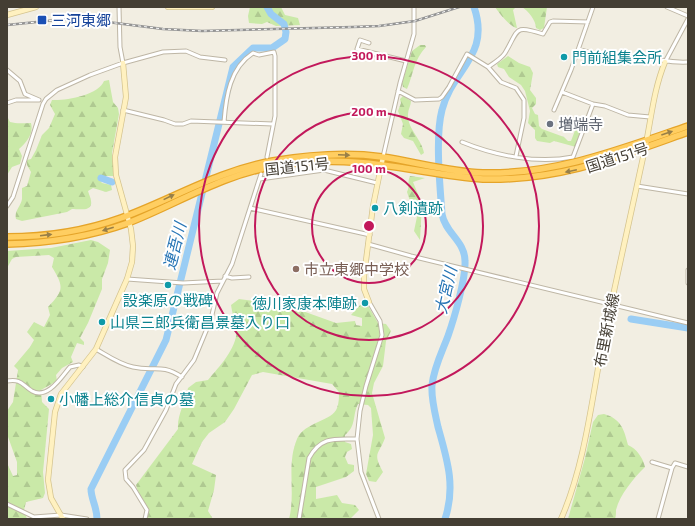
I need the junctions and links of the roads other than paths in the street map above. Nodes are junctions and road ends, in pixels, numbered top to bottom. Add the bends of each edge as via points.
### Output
1 (36, 7) edge
2 (119, 7) edge
3 (168, 7) edge
4 (212, 7) edge
5 (414, 7) edge
6 (593, 7) edge
7 (667, 7) edge
8 (7, 14) edge
9 (688, 18) edge
10 (588, 22) junction
11 (579, 49) junction
12 (367, 52) junction
13 (225, 60) dead end
14 (406, 61) junction
15 (665, 62) junction
16 (688, 62) edge
17 (123, 63) junction
18 (488, 67) junction
19 (7, 70) edge
20 (398, 91) junction
21 (562, 92) junction
22 (39, 100) junction
23 (8, 101) edge
24 (45, 101) junction
25 (593, 104) junction
26 (123, 110) junction
27 (554, 110) dead end
28 (650, 117) junction
29 (223, 122) junction
30 (273, 124) junction
31 (688, 126) edge
32 (688, 132) edge
33 (647, 140) junction
34 (462, 142) dead end
35 (646, 147) junction
36 (516, 156) junction
37 (267, 157) dead end
38 (383, 157) junction
39 (382, 165) junction
40 (447, 172) junction
41 (261, 174) dead end
42 (260, 179) junction
43 (377, 183) junction
44 (637, 186) junction
45 (688, 194) edge
46 (7, 206) edge
47 (250, 208) junction
48 (128, 216) junction
49 (129, 222) junction
50 (370, 234) junction
51 (7, 237) edge
52 (7, 244) edge
53 (368, 244) junction
54 (688, 270) edge
55 (225, 276) junction
56 (249, 277) dead end
57 (127, 279) junction
58 (223, 281) junction
59 (688, 283) edge
60 (369, 302) joint
61 (611, 305) junction
62 (688, 323) edge
63 (96, 349) junction
64 (83, 368) junction
65 (182, 377) junction
66 (7, 381) edge
67 (357, 439) junction
68 (652, 462) dead end
69 (688, 467) edge
70 (672, 468) junction
71 (7, 504) edge
72 (62, 517) edge
73 (87, 519) edge
74 (145, 519) edge
75 (299, 519) edge
76 (380, 519) edge
77 (561, 519) edge
78 (658, 519) edge

1 - 8 street
2 - 17 street
3 - 4 street
5 - 14 street via 414,34
6 - 10 street
7 - 9 street
9 - 15 street
10 - 11 street
10 - 18 street via 553,21 542,34 528,29 519,30 515,32 504,54
11 - 15 street via 606,56 647,57
11 - 21 street
12 - 12 street via 358,49 360,40 370,43
12 - 14 street
13 - 17 street via 200,57 186,52 166,51
14 - 20 street
15 - 16 street
15 - 28 street, 布里新城線 via 657,80
17 - 24 street via 57,90
17 - 26 street via 126,86
18 - 20 street via 467,54 439,99 416,100
18 - 36 street via 501,82 516,88 524,100 524,118
19 - 22 street via 20,81 25,94
20 - 38 street
21 - 25 street
21 - 27 street
22 - 23 street
22 - 24 street
24 - 46 street via 13,197
25 - 28 street via 633,116
25 - 36 street via 573,157 539,161
26 - 29 street via 174,124 183,124 191,120
26 - 48 street via 115,158 116,175
28 - 33 street, 布里新城線
29 - 30 street
29 - 30 street via 237,68 252,54 274,52 276,105
30 - 37 street
33 -> 31 highway, 国道151号
32 - 35 highway, 国道151号
33 - 35 street, 布里新城線
33 - 40 highway, 国道151号 via 574,163 534,171
34 - 36 street via 483,150
35 -> 40 highway, 国道151号 via 593,165 552,174 495,179
35 - 44 street, 布里新城線
38 - 39 street
38 - 40 highway, 国道151号
48 -> 38 highway, 国道151号 via 196,184 257,164 332,154
39 - 40 highway, 国道151号 via 435,174
39 - 43 street
39 - 49 highway, 国道151号 via 324,162 293,164 245,173 209,185
41 - 42 street
42 - 43 street via 324,170
42 - 47 street
43 - 50 street
44 - 45 street
44 - 61 street, 布里新城線
47 - 50 street
47 - 55 street via 232,264
48 - 49 street
51 -> 48 highway, 国道151号 via 61,233
49 -> 52 highway, 国道151号 via 103,231 61,240
49 - 57 street via 133,254
50 - 53 street
53 - 60 street via 364,283
53 - 61 street
54 - 59 street
55 - 56 street
55 - 58 street
57 - 58 street via 177,283
57 - 63 street
58 - 65 street via 216,297 212,319 194,360
60 - 67 street via 380,321 382,335 366,386
61 - 62 street
61 - 77 street, 布里新城線 via 587,429 568,503
63 - 64 street
63 - 65 street via 122,364 135,368 165,368
64 - 66 street via 79,365 70,367 60,381 40,392 34,392 20,381
64 - 72 street via 61,394 55,412 48,480 51,498
65 - 74 street via 176,384 166,410 144,450 125,470 126,479 147,510
67 - 75 street via 324,441 314,449 309,458
67 - 76 street via 361,472
68 - 70 street
69 - 70 street via 675,463
70 - 78 street
71 - 72 street via 34,517
72 - 73 street

